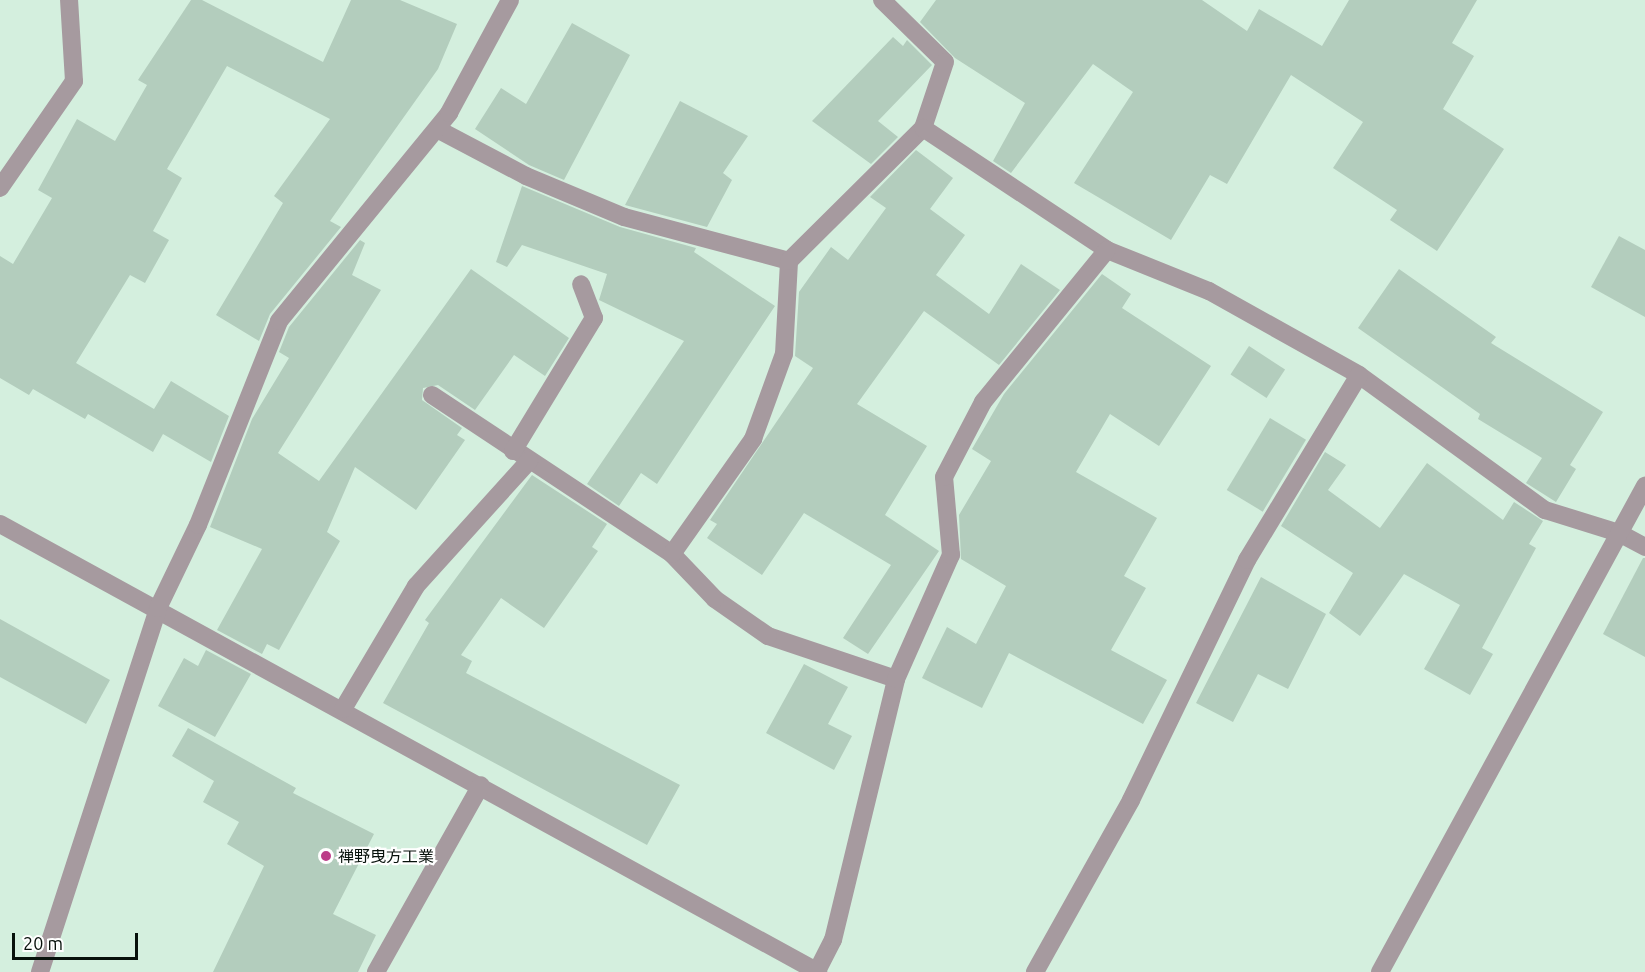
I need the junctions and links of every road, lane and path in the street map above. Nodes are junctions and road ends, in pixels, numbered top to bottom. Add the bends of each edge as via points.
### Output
1 (69, 0) edge
2 (510, 0) edge
3 (882, 0) edge
4 (923, 128) junction
5 (437, 129) junction
6 (0, 188) edge
7 (1107, 250) junction
8 (789, 261) junction
9 (581, 284) dead end
10 (1359, 375) junction
11 (432, 395) dead end
12 (513, 451) junction
13 (529, 461) junction
14 (1645, 486) edge
15 (0, 524) edge
16 (1619, 533) junction
17 (1645, 547) edge
18 (672, 554) junction
19 (158, 608) junction
20 (896, 679) junction
21 (343, 709) junction
22 (481, 785) junction
23 (40, 972) edge
24 (376, 972) edge
25 (818, 972) edge
26 (1035, 972) edge
27 (1380, 972) edge

1 - 6 street via 74,81
2 - 5 street
3 - 4 street via 945,62
4 - 7 street
4 - 8 street
5 - 8 street via 526,176 624,217
5 - 19 street via 279,321 198,525
7 - 10 street via 1209,291
7 - 20 street via 983,402 944,477 951,555
8 - 18 street via 784,354 753,439
9 - 12 street via 594,318
10 - 16 street via 1545,510
10 - 26 street via 1247,560 1131,800
11 - 12 street
12 - 13 street
13 - 18 street
13 - 21 street via 416,586
14 - 16 street
15 - 19 street
16 - 17 street
16 - 27 street
18 - 20 street via 715,599 768,636
19 - 21 street
19 - 23 street
20 - 25 street via 833,940
21 - 22 street
22 - 24 street
22 - 25 street

